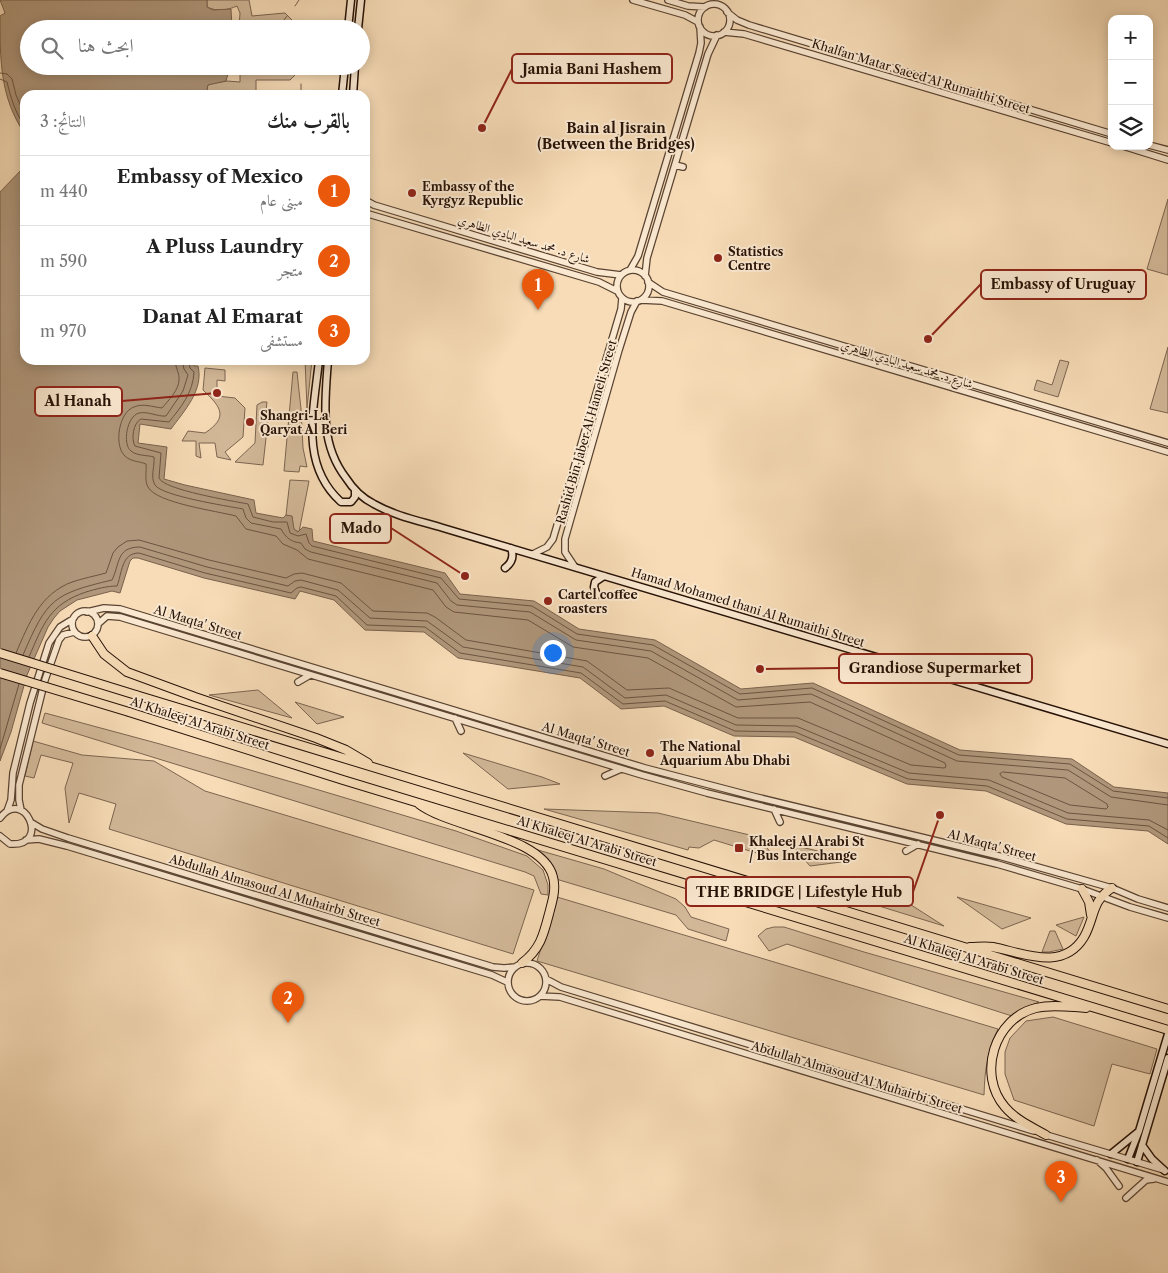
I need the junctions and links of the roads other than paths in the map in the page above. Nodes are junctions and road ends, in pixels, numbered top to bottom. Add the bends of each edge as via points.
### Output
1 (351, 0) edge
2 (361, 0) edge
3 (633, 0) edge
4 (668, 0) edge
5 (726, 0) edge
6 (709, 4) edge
7 (726, 11) junction
8 (349, 20) edge
9 (359, 20) edge
10 (699, 25) junction
11 (724, 32) junction
12 (717, 35) junction
13 (860, 58) junction
14 (857, 68) junction
15 (344, 75) edge
16 (354, 75) edge
17 (343, 90) edge
18 (353, 90) edge
19 (1108, 133) edge
20 (1108, 142) edge
21 (1153, 146) edge
22 (1136, 150) edge
23 (1168, 150) edge
24 (1168, 160) edge
25 (675, 165) junction
26 (683, 167) dead end
27 (370, 203) edge
28 (370, 214) edge
29 (630, 270) junction
30 (621, 275) junction
31 (647, 279) junction
32 (617, 291) junction
33 (622, 298) junction
34 (639, 301) junction
35 (793, 331) junction
36 (790, 339) junction
37 (318, 365) edge
38 (328, 365) edge
39 (1168, 443) edge
40 (1168, 452) edge
41 (355, 491) junction
42 (511, 548) junction
43 (533, 554) junction
44 (575, 567) junction
45 (505, 568) dead end
46 (604, 576) junction
47 (597, 595) dead end
48 (87, 612) junction
49 (73, 619) junction
50 (98, 624) junction
51 (74, 632) junction
52 (92, 636) junction
53 (247, 647) junction
54 (0, 653) edge
55 (245, 655) junction
56 (0, 673) edge
57 (310, 675) junction
58 (298, 682) dead end
59 (454, 710) junction
60 (453, 718) junction
61 (461, 732) dead end
62 (1168, 744) edge
63 (376, 768) junction
64 (621, 769) junction
65 (605, 776) dead end
66 (413, 800) junction
67 (772, 801) junction
68 (772, 809) junction
69 (22, 810) junction
70 (6, 811) junction
71 (0, 818) edge
72 (780, 822) dead end
73 (32, 823) junction
74 (0, 836) edge
75 (26, 840) junction
76 (918, 844) junction
77 (906, 852) dead end
78 (1112, 888) junction
79 (1082, 889) junction
80 (1102, 896) junction
81 (1168, 908) edge
82 (1092, 917) junction
83 (1168, 918) edge
84 (966, 948) junction
85 (518, 965) junction
86 (546, 978) junction
87 (507, 982) junction
88 (540, 996) junction
89 (1166, 1008) edge
90 (1101, 1009) junction
91 (1168, 1030) edge
92 (1168, 1034) edge
93 (1168, 1058) edge
94 (1139, 1131) junction
95 (1046, 1135) junction
96 (1142, 1144) junction
97 (1111, 1154) junction
98 (1093, 1158) junction
99 (1128, 1159) junction
100 (1137, 1162) junction
101 (1166, 1171) edge
102 (1166, 1181) edge
103 (1119, 1186) dead end
104 (1126, 1198) dead end

1 - 8 main road
2 - 9 main road
3 - 10 street via 685,15
4 - 6 street via 688,6
5 - 7 street
6 - 7 street via 718,5
6 - 10 street via 699,14
7 - 11 street via 728,25
7 - 13 street, Khalfan Matar Saeed Al Rumaithi Street via 749,25
10 - 12 street via 707,34
10 - 29 street via 699,53 638,256
11 - 12 street
11 - 14 street, Khalfan Matar Saeed Al Rumaithi Street via 744,34
12 - 25 street via 708,54
13 - 14 street
13 - 19 street, Khalfan Matar Saeed Al Rumaithi Street
14 - 20 street, Khalfan Matar Saeed Al Rumaithi Street
15 - 17 main road
16 - 18 main road
21 - 23 street
22 - 24 street
25 - 26 street
25 - 31 street via 647,258
27 - 30 street, شارع د. محمد سعيد البادي الظاهري via 578,266
28 - 32 street, شارع د. محمد سعيد البادي الظاهري via 599,282
29 - 30 street
29 - 31 street via 638,271
30 - 32 street
31 - 34 street via 647,293
31 - 35 street, شارع د. محمد سعيد البادي الظاهري via 663,292
32 - 33 street
33 - 34 street
33 - 43 street, Rashid Bin Jaber Al Hameli Street via 622,309 553,539
34 - 36 street, شارع د. محمد سعيد البادي الظاهري via 662,301
34 - 44 street, Rashid Bin Jaber Al Hameli Street via 631,312 619,350 565,539 565,552
35 - 36 street
35 - 39 street, شارع د. محمد سعيد البادي الظاهري
36 - 40 street, شارع د. محمد سعيد البادي الظاهري
37 - 41 main road via 312,429 315,463 329,490 340,502 351,502
38 - 41 main road, Hamad Mohamed thani Al Rumaithi Street via 324,410 328,443 336,464
41 - 42 main road, Hamad Mohamed thani Al Rumaithi Street via 385,509
42 - 43 main road, Hamad Mohamed thani Al Rumaithi Street
42 - 45 main road via 511,560
43 - 44 main road, Hamad Mohamed thani Al Rumaithi Street
44 - 46 main road, Hamad Mohamed thani Al Rumaithi Street
46 - 47 main road via 595,582
46 - 62 main road, Hamad Mohamed thani Al Rumaithi Street
48 - 49 street via 79,613
48 - 50 street via 95,616
48 - 53 street, Al Maqta' Street via 120,609
49 - 51 street
49 - 70 street via 60,628 49,643 28,711
50 - 52 street
50 - 55 street, Al Maqta' Street via 108,616 120,617
51 - 52 street via 80,637
51 - 69 street via 63,635 59,640 45,680 19,784
52 - 63 highway via 104,654 127,672 324,741
53 - 55 street
53 - 59 street, Al Maqta' Street
54 - 63 highway, Al Khaleej Al Arabi Street, bridge
55 - 57 street, Al Maqta' Street
56 - 66 highway, Al Khaleej Al Arabi Street, bridge
57 - 58 street
57 - 60 street, Al Maqta' Street
59 - 60 street
59 - 67 street, Al Maqta' Street via 645,768
60 - 61 street
60 - 64 street, Al Maqta' Street
63 - 84 highway, Al Khaleej Al Arabi Street
64 - 65 street
64 - 68 street, Al Maqta' Street
66 - 85 highway via 430,812 525,847 547,864 554,877 554,894 538,947
66 - 90 highway, Al Khaleej Al Arabi Street
67 - 68 street
67 - 78 street, Al Maqta' Street via 990,854
68 - 72 street
68 - 76 street, Al Maqta' Street
69 - 70 street
69 - 73 street
70 - 71 street
73 - 75 street
73 - 85 street, Abdullah Almasoud Al Muhairbi Street via 68,838 493,966
74 - 75 street, Abdullah Almasoud Al Muhairbi Street via 10,844
75 - 87 street, Abdullah Almasoud Al Muhairbi Street via 67,846
76 - 77 street
76 - 79 street, Al Maqta' Street
78 - 80 highway
78 - 81 street, Al Maqta' Street
79 - 80 street, Al Maqta' Street
79 - 82 highway
80 - 82 highway
80 - 83 street, Al Maqta' Street
82 - 84 highway via 1081,941 1056,957 1035,957 991,947
84 - 89 highway, Al Khaleej Al Arabi Street
85 - 86 street via 527,962 538,966
85 - 87 street
86 - 88 street
86 - 95 street, Abdullah Almasoud Al Muhairbi Street via 570,990
87 - 88 street via 519,1000 532,1001
88 - 98 street, Abdullah Almasoud Al Muhairbi Street via 560,997
90 - 91 highway, Al Khaleej Al Arabi Street
90 - 95 highway via 1035,1008 1012,1021 993,1048 991,1078 999,1098 1014,1116
92 - 94 main road
93 - 96 main road
94 - 97 main road
94 - 99 main road
95 - 97 street, Abdullah Almasoud Al Muhairbi Street
96 - 100 main road
96 - 101 main road
97 - 99 street, Abdullah Almasoud Al Muhairbi Street
98 - 102 street, Abdullah Almasoud Al Muhairbi Street
98 - 103 street via 1106,1168
99 - 100 street, Abdullah Almasoud Al Muhairbi Street
100 - 101 street, Abdullah Almasoud Al Muhairbi Street
102 - 104 street via 1146,1180

